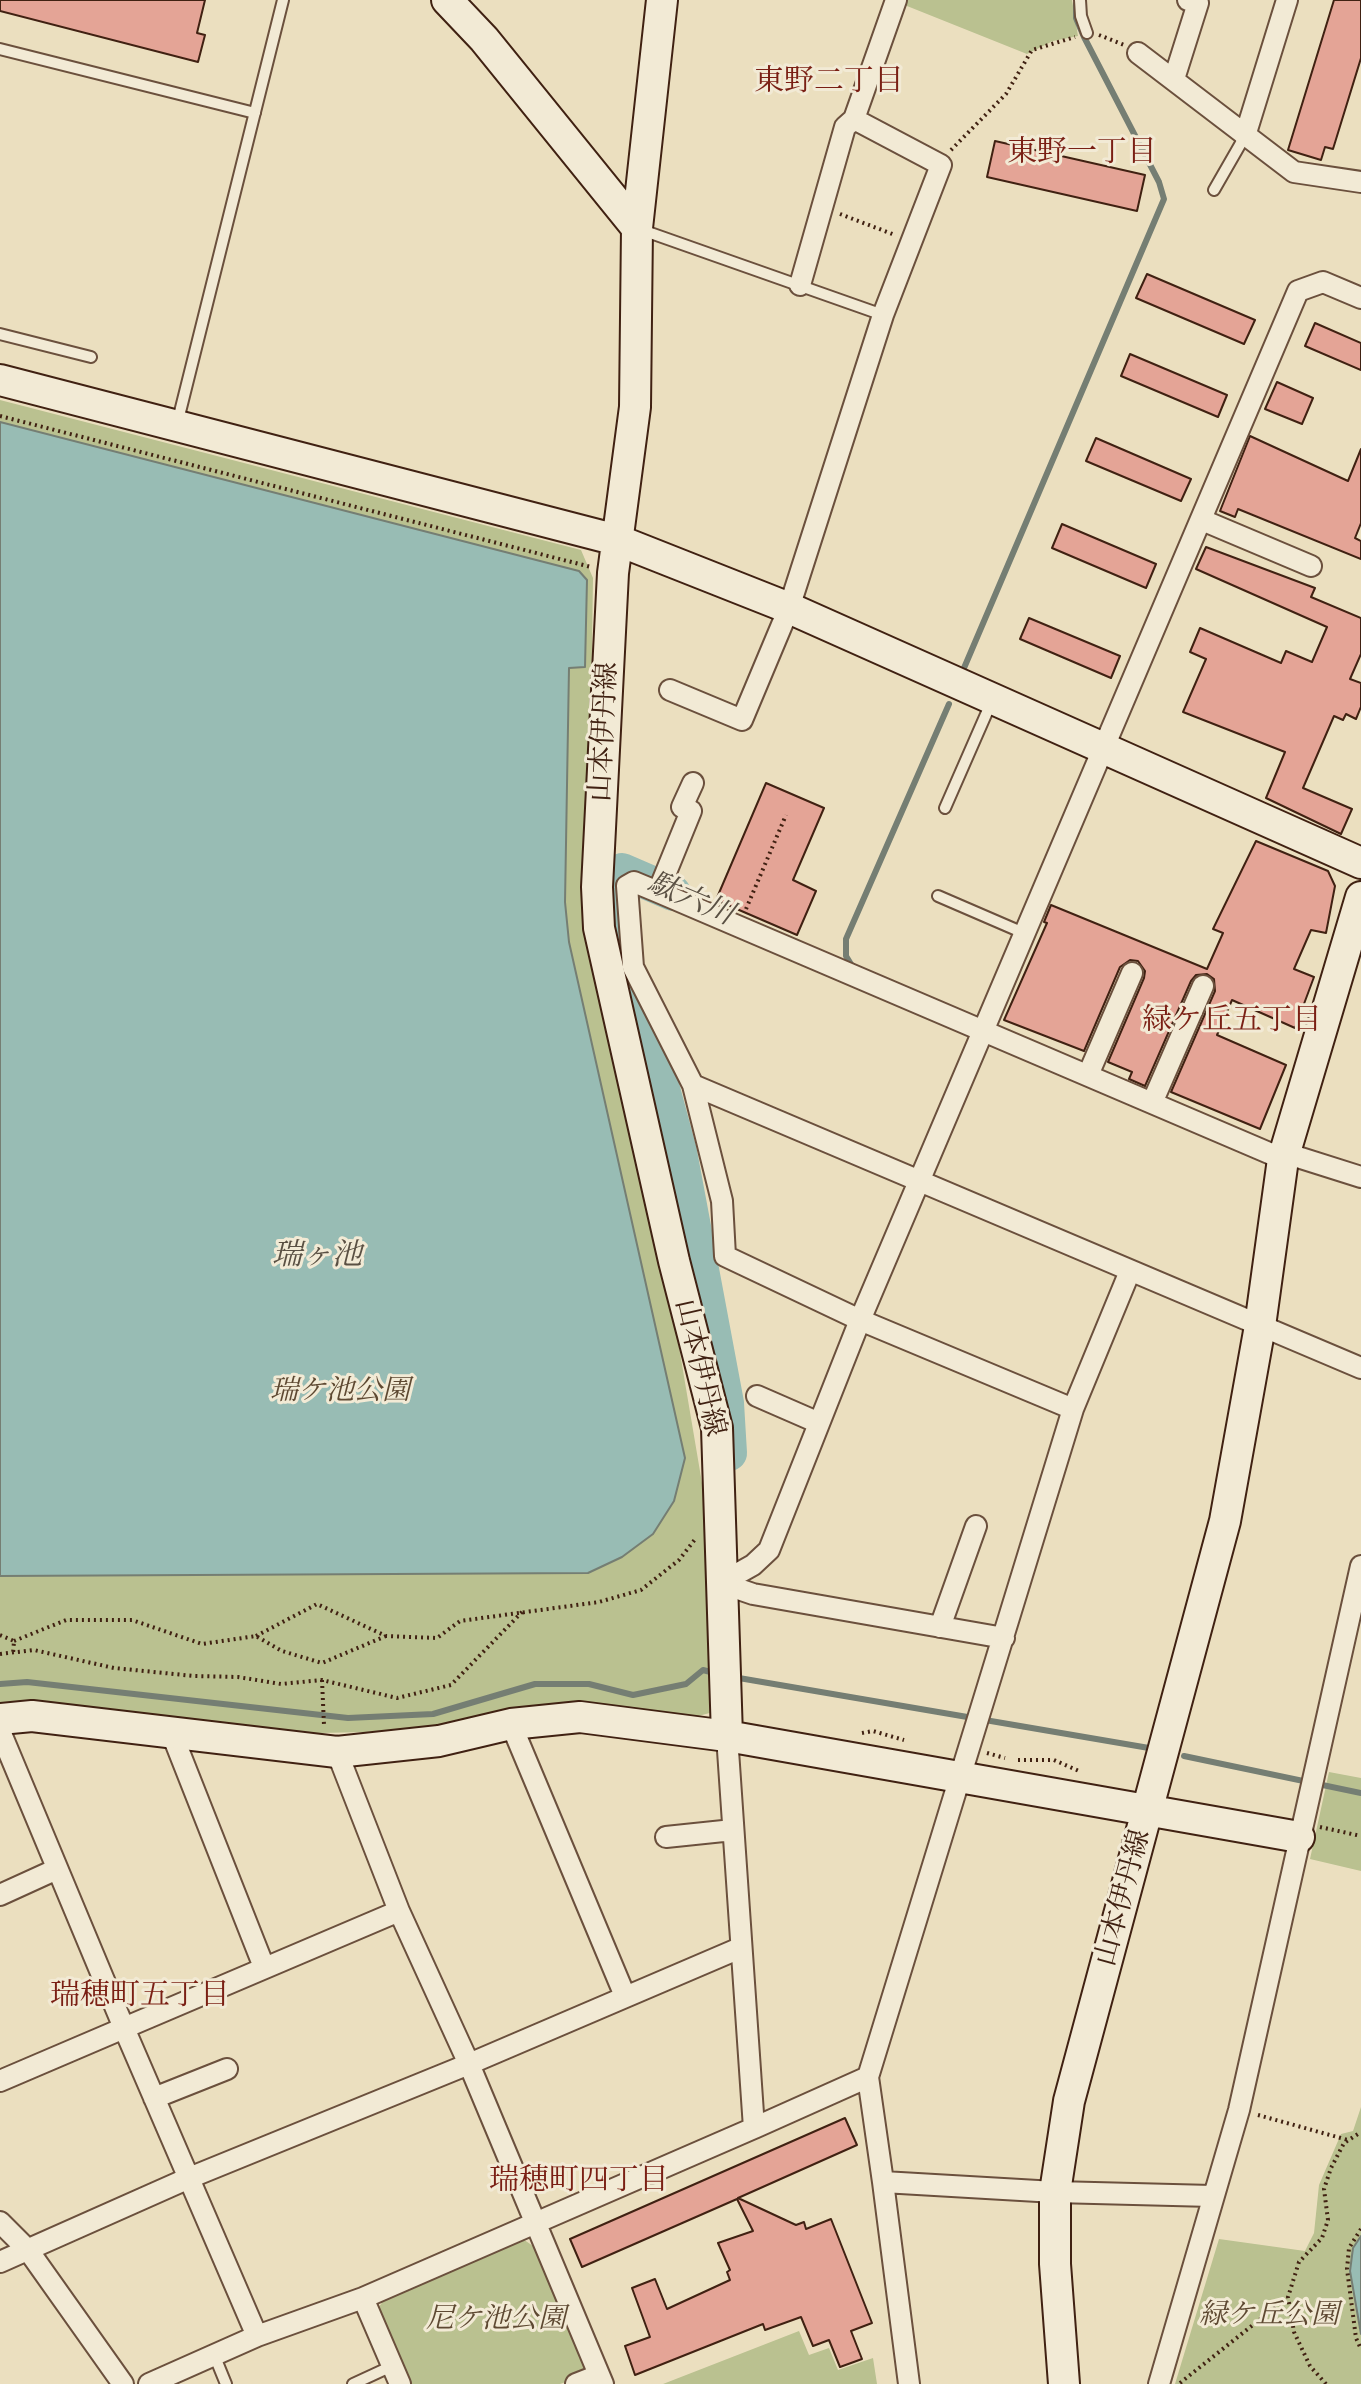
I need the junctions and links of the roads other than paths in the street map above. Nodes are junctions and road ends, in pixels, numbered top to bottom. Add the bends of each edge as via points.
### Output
1 (283, 0) edge
2 (447, 0) edge
3 (662, 0) edge
4 (896, 0) edge
5 (1080, 0) edge
6 (1188, 0) edge
7 (1287, 0) edge
8 (1083, 35) road end
9 (0, 49) edge
10 (1138, 53) road end
11 (1174, 79) junction
12 (255, 113) junction
13 (854, 119) junction
14 (1245, 136) junction
15 (1361, 182) edge
16 (1214, 190) dead end
17 (637, 228) junction
18 (800, 285) junction
19 (1361, 298) edge
20 (883, 315) junction
21 (0, 334) edge
22 (91, 357) dead end
23 (0, 380) edge
24 (176, 426) junction
25 (1202, 520) junction
26 (617, 540) junction
27 (1311, 566) dead end
28 (789, 608) junction
29 (670, 690) dead end
30 (993, 697) junction
31 (1105, 749) junction
32 (693, 783) dead end
33 (945, 808) dead end
34 (1361, 863) edge
35 (659, 888) junction
36 (938, 896) dead end
37 (1361, 897) edge
38 (1026, 934) junction
39 (1132, 973) dead end
40 (1203, 986) dead end
41 (987, 1027) junction
42 (1088, 1075) junction
43 (693, 1085) junction
44 (1154, 1097) junction
45 (1284, 1156) junction
46 (1361, 1177) edge
47 (920, 1182) junction
48 (1130, 1271) junction
49 (860, 1320) junction
50 (1260, 1326) junction
51 (1361, 1368) edge
52 (757, 1396) dead end
53 (1073, 1409) junction
54 (819, 1423) junction
55 (976, 1526) dead end
56 (1361, 1566) edge
57 (721, 1583) junction
58 (940, 1627) junction
59 (1004, 1638) junction
60 (0, 1719) edge
61 (511, 1724) junction
62 (0, 1731) edge
63 (172, 1734) junction
64 (727, 1736) junction
65 (337, 1752) junction
66 (960, 1777) junction
67 (1148, 1811) junction
68 (733, 1830) junction
69 (1301, 1830) junction
70 (666, 1837) dead end
71 (57, 1869) junction
72 (0, 1895) edge
73 (399, 1911) junction
74 (740, 1948) junction
75 (264, 1967) junction
76 (625, 1996) junction
77 (124, 2028) junction
78 (469, 2064) junction
79 (227, 2069) dead end
80 (868, 2077) junction
81 (0, 2081) edge
82 (154, 2098) junction
83 (754, 2128) junction
84 (189, 2178) junction
85 (883, 2182) junction
86 (1055, 2192) junction
87 (1212, 2196) junction
88 (0, 2222) edge
89 (537, 2223) junction
90 (28, 2250) junction
91 (0, 2262) edge
92 (363, 2298) junction
93 (257, 2336) junction
94 (215, 2357) junction
95 (396, 2375) edge
96 (601, 2380) edge
97 (123, 2384) edge
98 (149, 2384) edge
99 (226, 2384) edge
100 (353, 2384) edge
101 (576, 2384) edge
102 (909, 2384) edge
103 (1064, 2384) edge
104 (1159, 2384) edge

1 - 12 lane
2 - 17 street
3 - 17 street, 山本伊丹線
4 - 13 street
5 - 8 lane
6 - 11 street via 1198,3
7 - 14 street
9 - 12 lane
10 - 11 street
11 - 14 street
12 - 24 lane
13 - 18 street via 845,127
13 - 20 street via 941,165
14 - 15 street via 1294,172
14 - 16 lane
17 - 18 lane
17 - 26 street, 山本伊丹線 via 635,407
18 - 20 lane
19 - 25 street via 1323,282 1298,291
20 - 28 street
21 - 22 lane
23 - 24 street
24 - 26 street
25 - 27 street via 1290,548
25 - 31 street
26 - 28 street
26 - 57 street, 山本伊丹線 via 599,928 717,1428
28 - 29 street via 742,720
28 - 30 street
30 - 31 street
30 - 33 lane
31 - 34 street
31 - 38 street
32 - 35 street via 682,807 691,811
35 - 41 street
35 - 43 street via 634,882 627,886 633,967
36 - 38 lane
37 - 45 street
38 - 41 street
39 - 42 street
40 - 44 street
41 - 42 street
41 - 47 street
42 - 44 street
43 - 47 street
43 - 49 street via 722,1201 725,1256
44 - 45 street
45 - 46 street
45 - 50 street
47 - 48 street
47 - 49 street
48 - 50 street
48 - 53 street
49 - 53 street
49 - 54 street
50 - 51 street
50 - 67 street via 1233,1489
52 - 54 street
53 - 59 street
54 - 57 street via 769,1550
55 - 58 street
56 - 69 street
57 - 58 street via 753,1594
57 - 64 street, 山本伊丹線
58 - 59 street
59 - 66 street
60 - 63 street via 32,1716
61 - 64 street via 580,1717
61 - 65 street via 439,1741
61 - 76 street
62 - 71 street
63 - 65 street
63 - 75 street
64 - 66 street, 山本伊丹線
64 - 68 street
65 - 73 street
66 - 67 street, 山本伊丹線
66 - 80 street
67 - 69 street
67 - 86 street, 山本伊丹線 via 1069,2101
68 - 70 street
68 - 74 street
69 - 87 street via 1239,2110
71 - 72 street
71 - 77 street
73 - 75 street
73 - 78 street
74 - 76 street
74 - 83 street
75 - 77 street
76 - 78 street
77 - 81 street
77 - 82 street
78 - 84 street
78 - 89 street
79 - 82 street
80 - 83 street
80 - 85 street
82 - 84 street
83 - 89 street
84 - 90 street
84 - 93 street
85 - 86 street
85 - 102 street
86 - 87 street
86 - 103 street, 山本伊丹線
87 - 104 street
88 - 90 street
89 - 92 street
89 - 96 street
90 - 91 street
90 - 97 street
92 - 93 street
92 - 95 street
93 - 94 street
94 - 98 street
94 - 99 lane
95 - 100 lane
96 - 101 street

